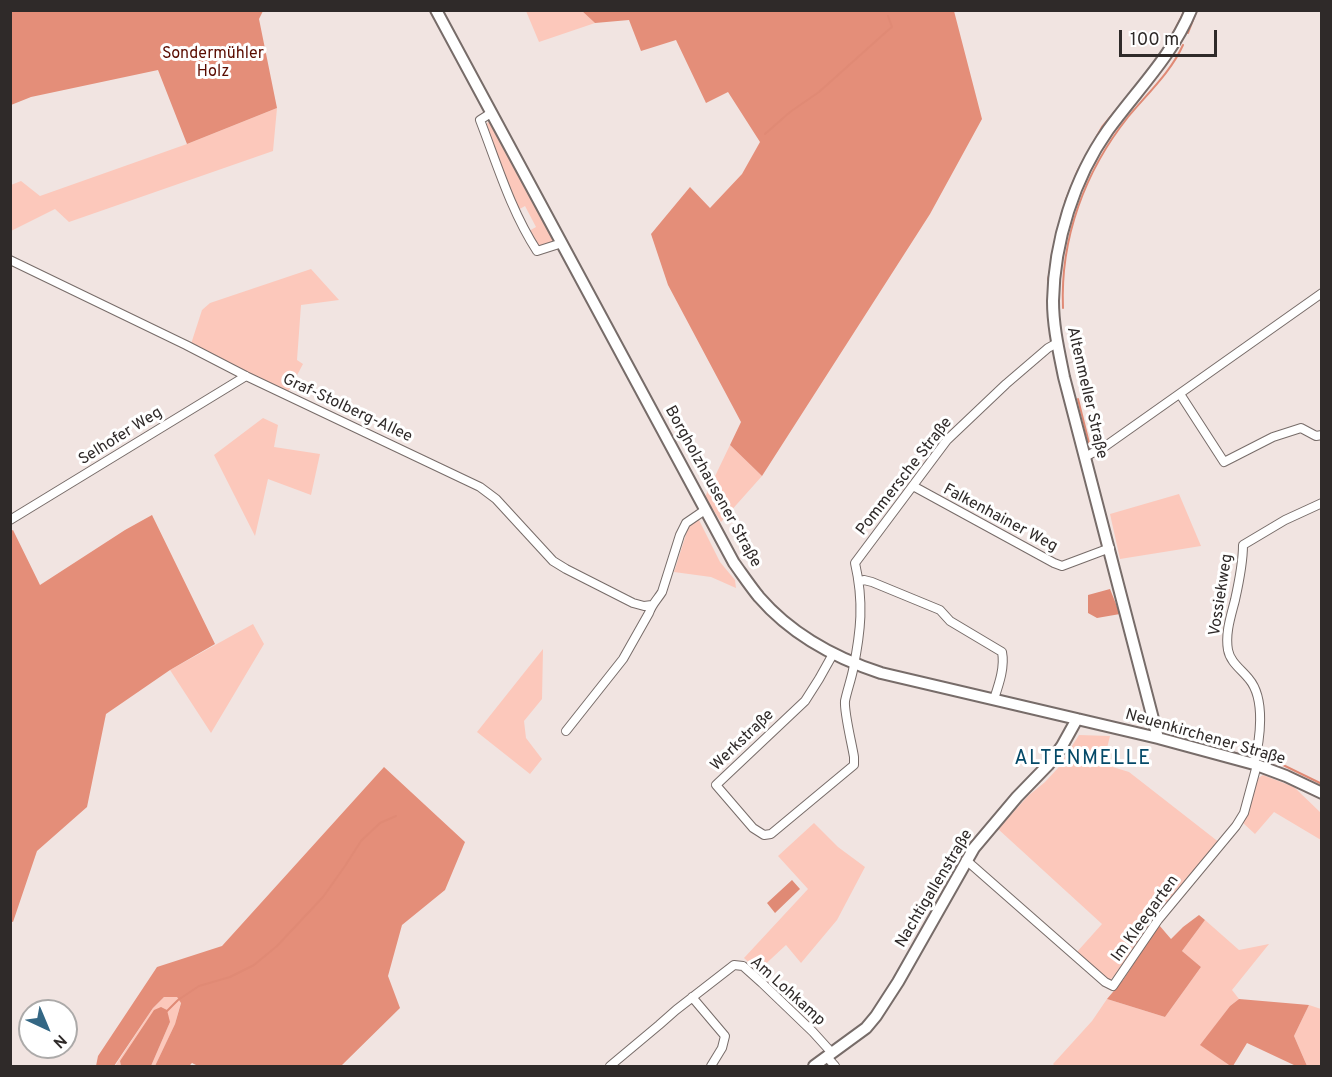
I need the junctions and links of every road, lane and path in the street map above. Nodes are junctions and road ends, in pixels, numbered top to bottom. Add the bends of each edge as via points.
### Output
1 (436, 10) edge
2 (1191, 10) edge
3 (491, 113) junction
4 (562, 243) junction
5 (10, 260) edge
6 (1322, 293) edge
7 (1057, 343) junction
8 (246, 376) junction
9 (1180, 394) junction
10 (1322, 435) edge
11 (1085, 457) junction
12 (913, 486) junction
13 (1322, 503) edge
14 (705, 510) junction
15 (10, 520) edge
16 (1110, 548) junction
17 (859, 582) junction
18 (652, 605) junction
19 (833, 654) junction
20 (854, 664) junction
21 (994, 699) junction
22 (1077, 719) junction
23 (566, 731) dead end
24 (1158, 738) junction
25 (1255, 764) junction
26 (854, 765) joint
27 (1322, 793) edge
28 (966, 860) junction
29 (692, 997) junction
30 (829, 1055) junction
31 (610, 1066) edge
32 (711, 1066) edge
33 (814, 1066) edge
34 (835, 1066) edge

1 - 3 main road, Borgholzhausener Straße
2 - 7 main road, Altenmeller Straße via 1172,48 1108,130 1082,175 1062,232 1055,270
3 - 4 main road, Borgholzhausener Straße
3 - 4 street via 480,120 530,239 537,251
4 - 14 main road, Borgholzhausener Straße
5 - 8 street, Graf-Stolberg-Allee
6 - 9 street
7 - 11 main road, Altenmeller Straße
7 - 12 street, Pommersche Straße via 953,434
8 - 15 street, Selhofer Weg
8 - 18 street, Graf-Stolberg-Allee via 480,487 553,561 633,603
9 - 10 street via 1224,462 1274,436 1301,428
9 - 11 street
11 - 16 main road, Altenmeller Straße
12 - 16 street, Falkenhainer Weg via 1062,566
12 - 17 street, Pommersche Straße via 855,563
13 - 25 street, Vossiekweg via 1244,545 1227,638 1232,660 1258,693
14 - 18 street via 686,522 662,592
14 - 19 main road, Borgholzhausener Straße via 759,597 784,622
16 - 24 main road, Altenmeller Straße
17 - 20 street, Pommersche Straße via 861,616
17 - 21 street via 872,582 940,610 950,621 1002,652
18 - 23 street via 623,658
19 - 20 main road, Borgholzhausener Straße
19 - 26 street, Werkstraße via 805,701 716,785 753,828 764,835 771,834
20 - 21 main road, Borgholzhausener Straße
20 - 26 street, Pommersche Straße via 845,703
21 - 22 main road, Borgholzhausener Straße
22 - 24 main road, Neuenkirchener Straße
22 - 28 main road, Nachtigallenstraße via 1062,747
24 - 25 main road, Neuenkirchener Straße
25 - 27 main road, Neuenkirchener Straße
25 - 28 street, Im Kleegarten via 1244,813 1236,826 1158,920 1113,986
28 - 30 main road, Nachtigallenstraße via 884,1005 866,1028
29 - 30 street, Am Lohkamp via 734,964 742,966 797,1016
29 - 31 street
29 - 32 street via 725,1036
30 - 33 main road, Nachtigallenstraße
30 - 34 street

